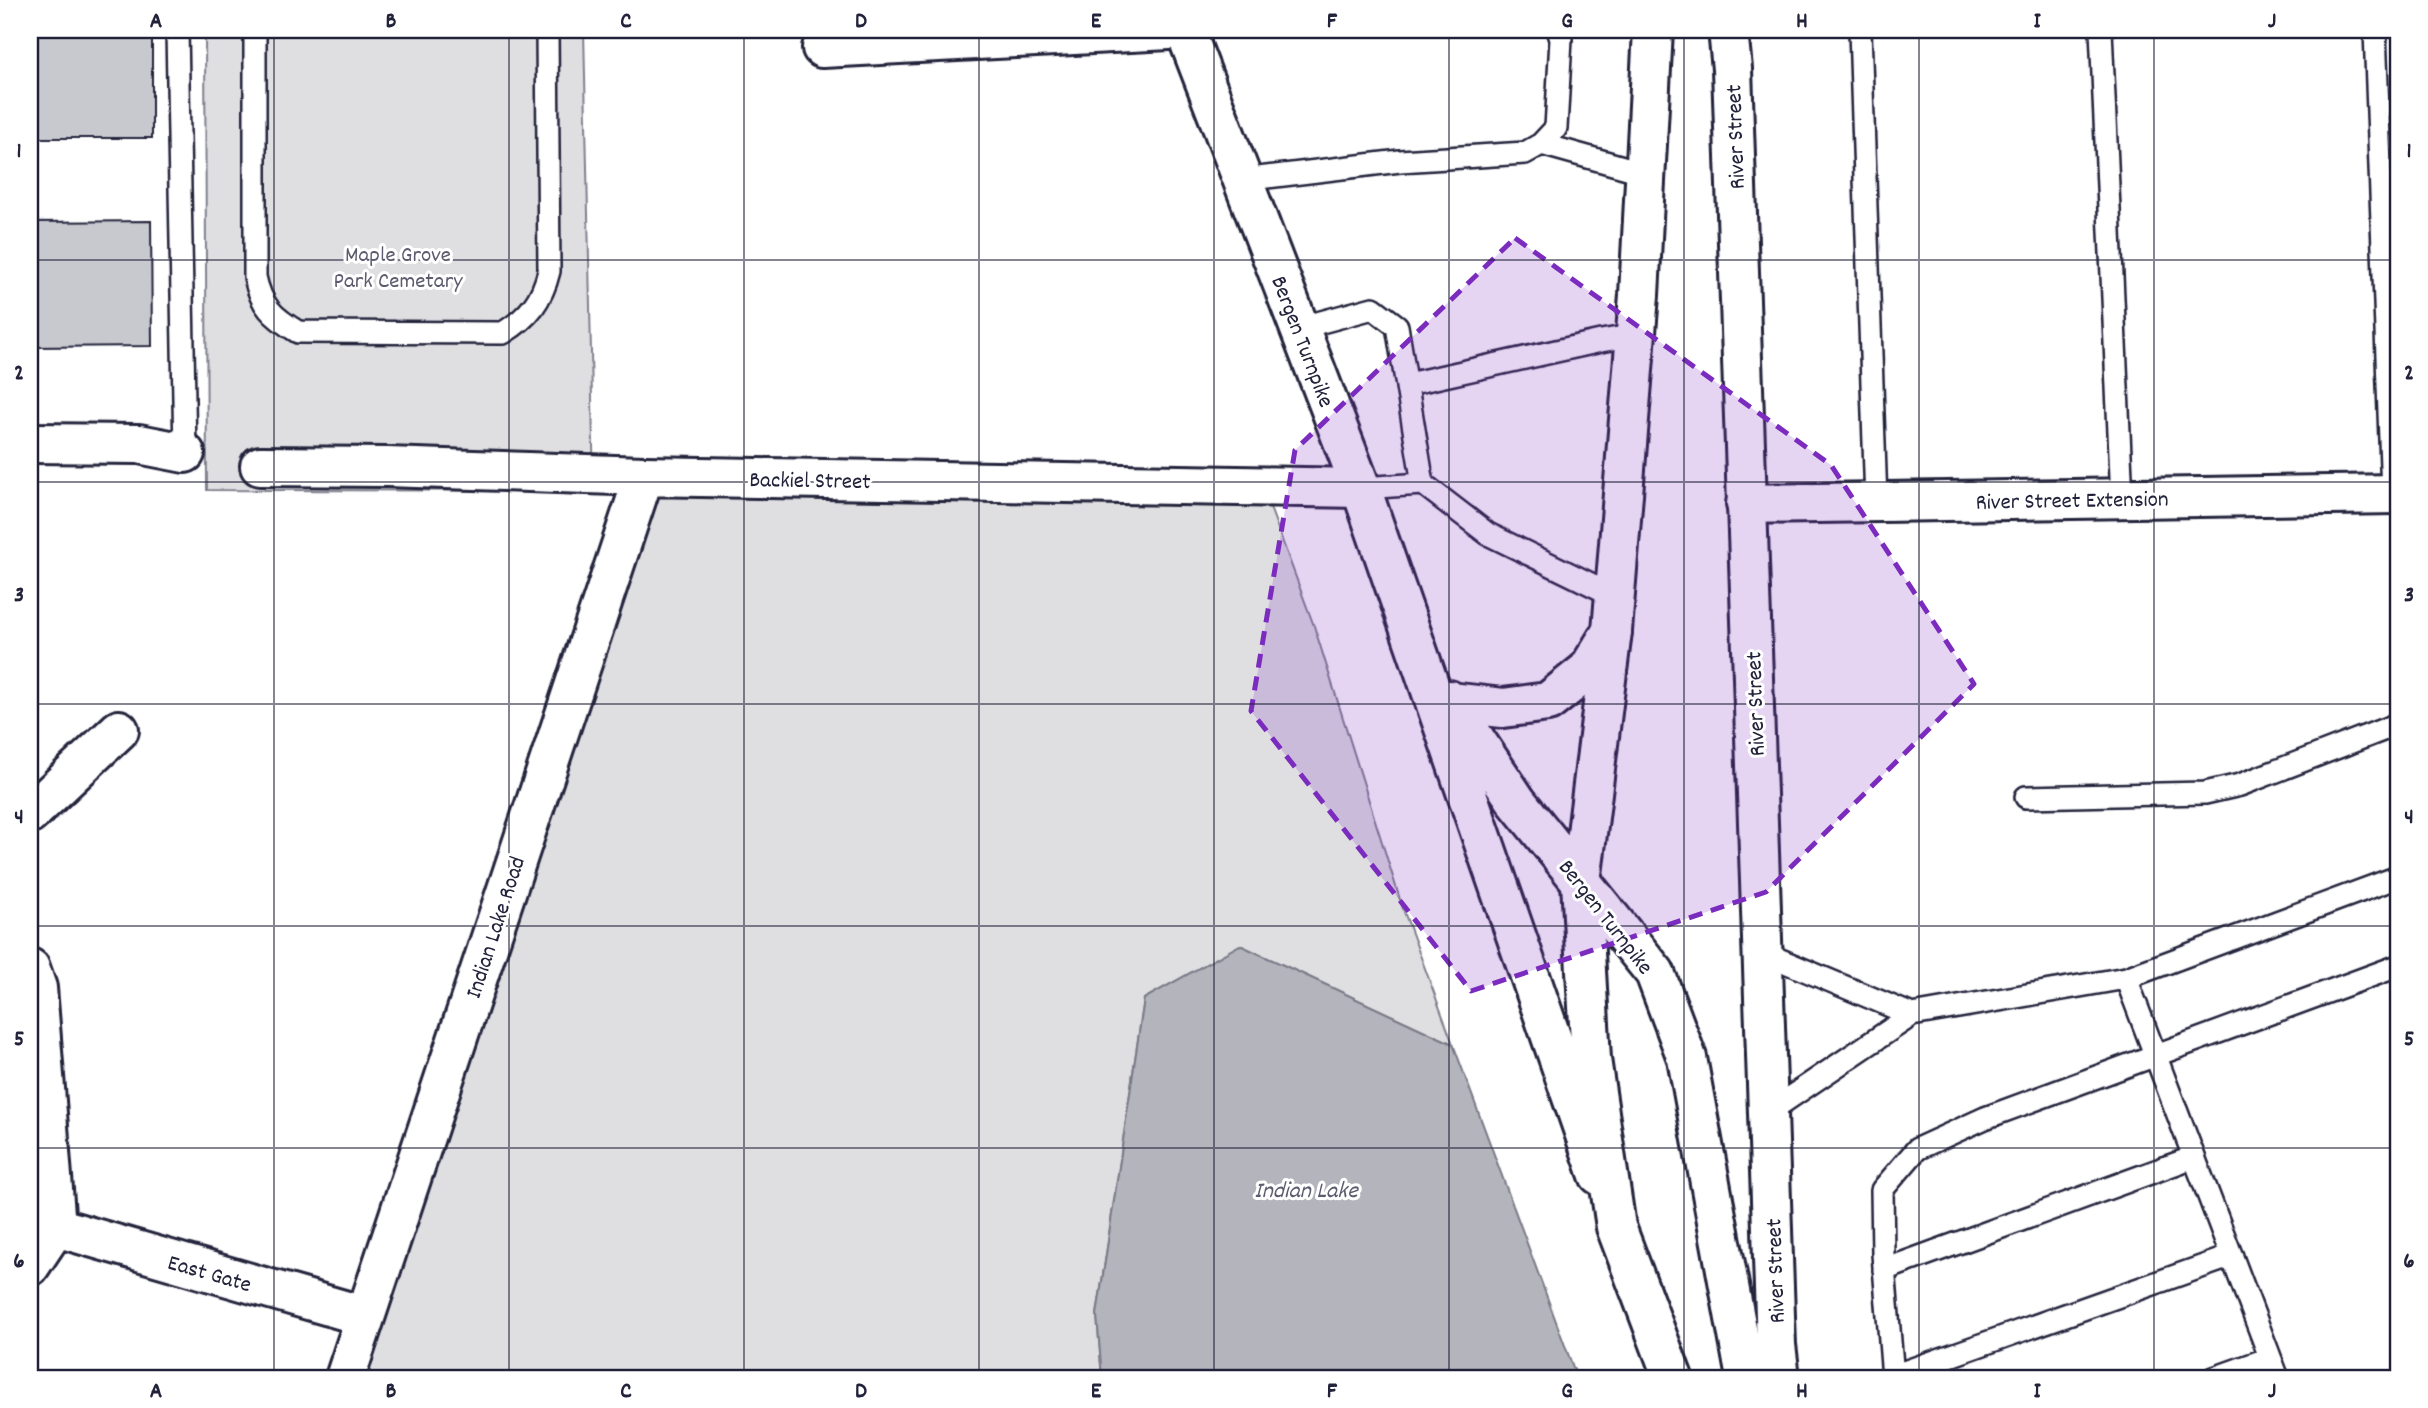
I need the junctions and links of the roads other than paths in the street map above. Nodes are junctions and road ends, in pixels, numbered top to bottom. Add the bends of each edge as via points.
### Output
1 (177, 30) edge
2 (255, 30) edge
3 (547, 30) edge
4 (1169, 30) edge
5 (1185, 30) edge
6 (1558, 30) edge
7 (1653, 30) edge
8 (1728, 30) edge
9 (1860, 30) edge
10 (2101, 30) edge
11 (2375, 30) edge
12 (946, 36) edge
13 (822, 48) dead end
14 (1541, 144) junction
15 (1645, 173) junction
16 (1242, 180) junction
17 (1299, 328) junction
18 (1636, 335) junction
19 (1408, 384) junction
20 (30, 443) edge
21 (185, 453) joint
22 (260, 466) dead end
23 (645, 476) junction
24 (1423, 484) junction
25 (1361, 488) junction
26 (2395, 494) edge
27 (2122, 499) junction
28 (1875, 502) junction
29 (1746, 504) junction
30 (1613, 613) junction
31 (1418, 654) junction
32 (1450, 702) junction
33 (2398, 724) edge
34 (119, 730) dead end
35 (2026, 797) dead end
36 (30, 814) edge
37 (2398, 877) edge
38 (1581, 883) junction
39 (1764, 953) junction
40 (2398, 966) edge
41 (30, 968) edge
42 (2126, 978) junction
43 (1912, 1015) junction
44 (2155, 1055) junction
45 (1770, 1111) junction
46 (2194, 1157) junction
47 (56, 1227) junction
48 (1616, 1227) junction
49 (2232, 1256) junction
50 (30, 1266) edge
51 (1884, 1270) junction
52 (364, 1316) junction
53 (2270, 1358) junction
54 (1893, 1377) edge
55 (345, 1378) edge
56 (1673, 1378) edge
57 (1746, 1378) edge
58 (1780, 1378) edge
59 (2214, 1378) edge
60 (2278, 1378) edge

1 - 21 lane
2 - 3 lane via 255,277 266,306 298,332 503,332 518,324 540,299 549,271
4 - 12 main road
5 - 16 main road, Bergen Turnpike
6 - 14 lane via 1556,128
7 - 15 main road
8 - 29 main road, River Street
9 - 28 lane
10 - 27 lane
11 - 26 lane
12 - 13 main road
14 - 15 lane
14 - 16 lane via 1525,153 1400,161
15 - 18 main road
16 - 17 main road, Bergen Turnpike
17 - 19 lane via 1373,308 1397,326
17 - 25 main road, Bergen Turnpike
18 - 19 lane
18 - 30 main road
19 - 24 lane
20 - 21 main road via 139,444
22 - 23 main road, Backiel Street
23 - 25 main road, Backiel Street
23 - 52 main road, Indian Lake Road
24 - 25 lane
24 - 30 lane via 1488,534
25 - 31 main road, Bergen Turnpike
26 - 27 main road, River Street Extension
27 - 28 main road, River Street Extension
28 - 29 main road, River Street Extension
29 - 39 main road, River Street
30 - 32 main road via 1588,670 1548,702 1503,708
30 - 38 main road
31 - 32 main road, Bergen Turnpike
31 - 48 main road, Bergen Turnpike
32 - 38 main road, Bergen Turnpike via 1517,802
33 - 35 lane via 2240,785 2205,793
34 - 36 main road
37 - 42 lane
38 - 48 main road via 1591,1059
38 - 57 main road, Bergen Turnpike via 1655,973 1687,1058
39 - 43 lane
39 - 45 main road, River Street
40 - 44 lane
41 - 47 main road via 37,988
42 - 43 lane
42 - 44 lane
43 - 45 lane
44 - 46 lane
44 - 51 lane via 1984,1118 1917,1149 1882,1190
45 - 58 main road, River Street
46 - 49 lane
46 - 51 lane
47 - 50 main road
47 - 52 main road, East Gate
48 - 56 main road, Bergen Turnpike
49 - 53 lane
49 - 54 lane
51 - 54 lane
52 - 55 main road, Indian Lake Road
53 - 59 lane
53 - 60 lane

